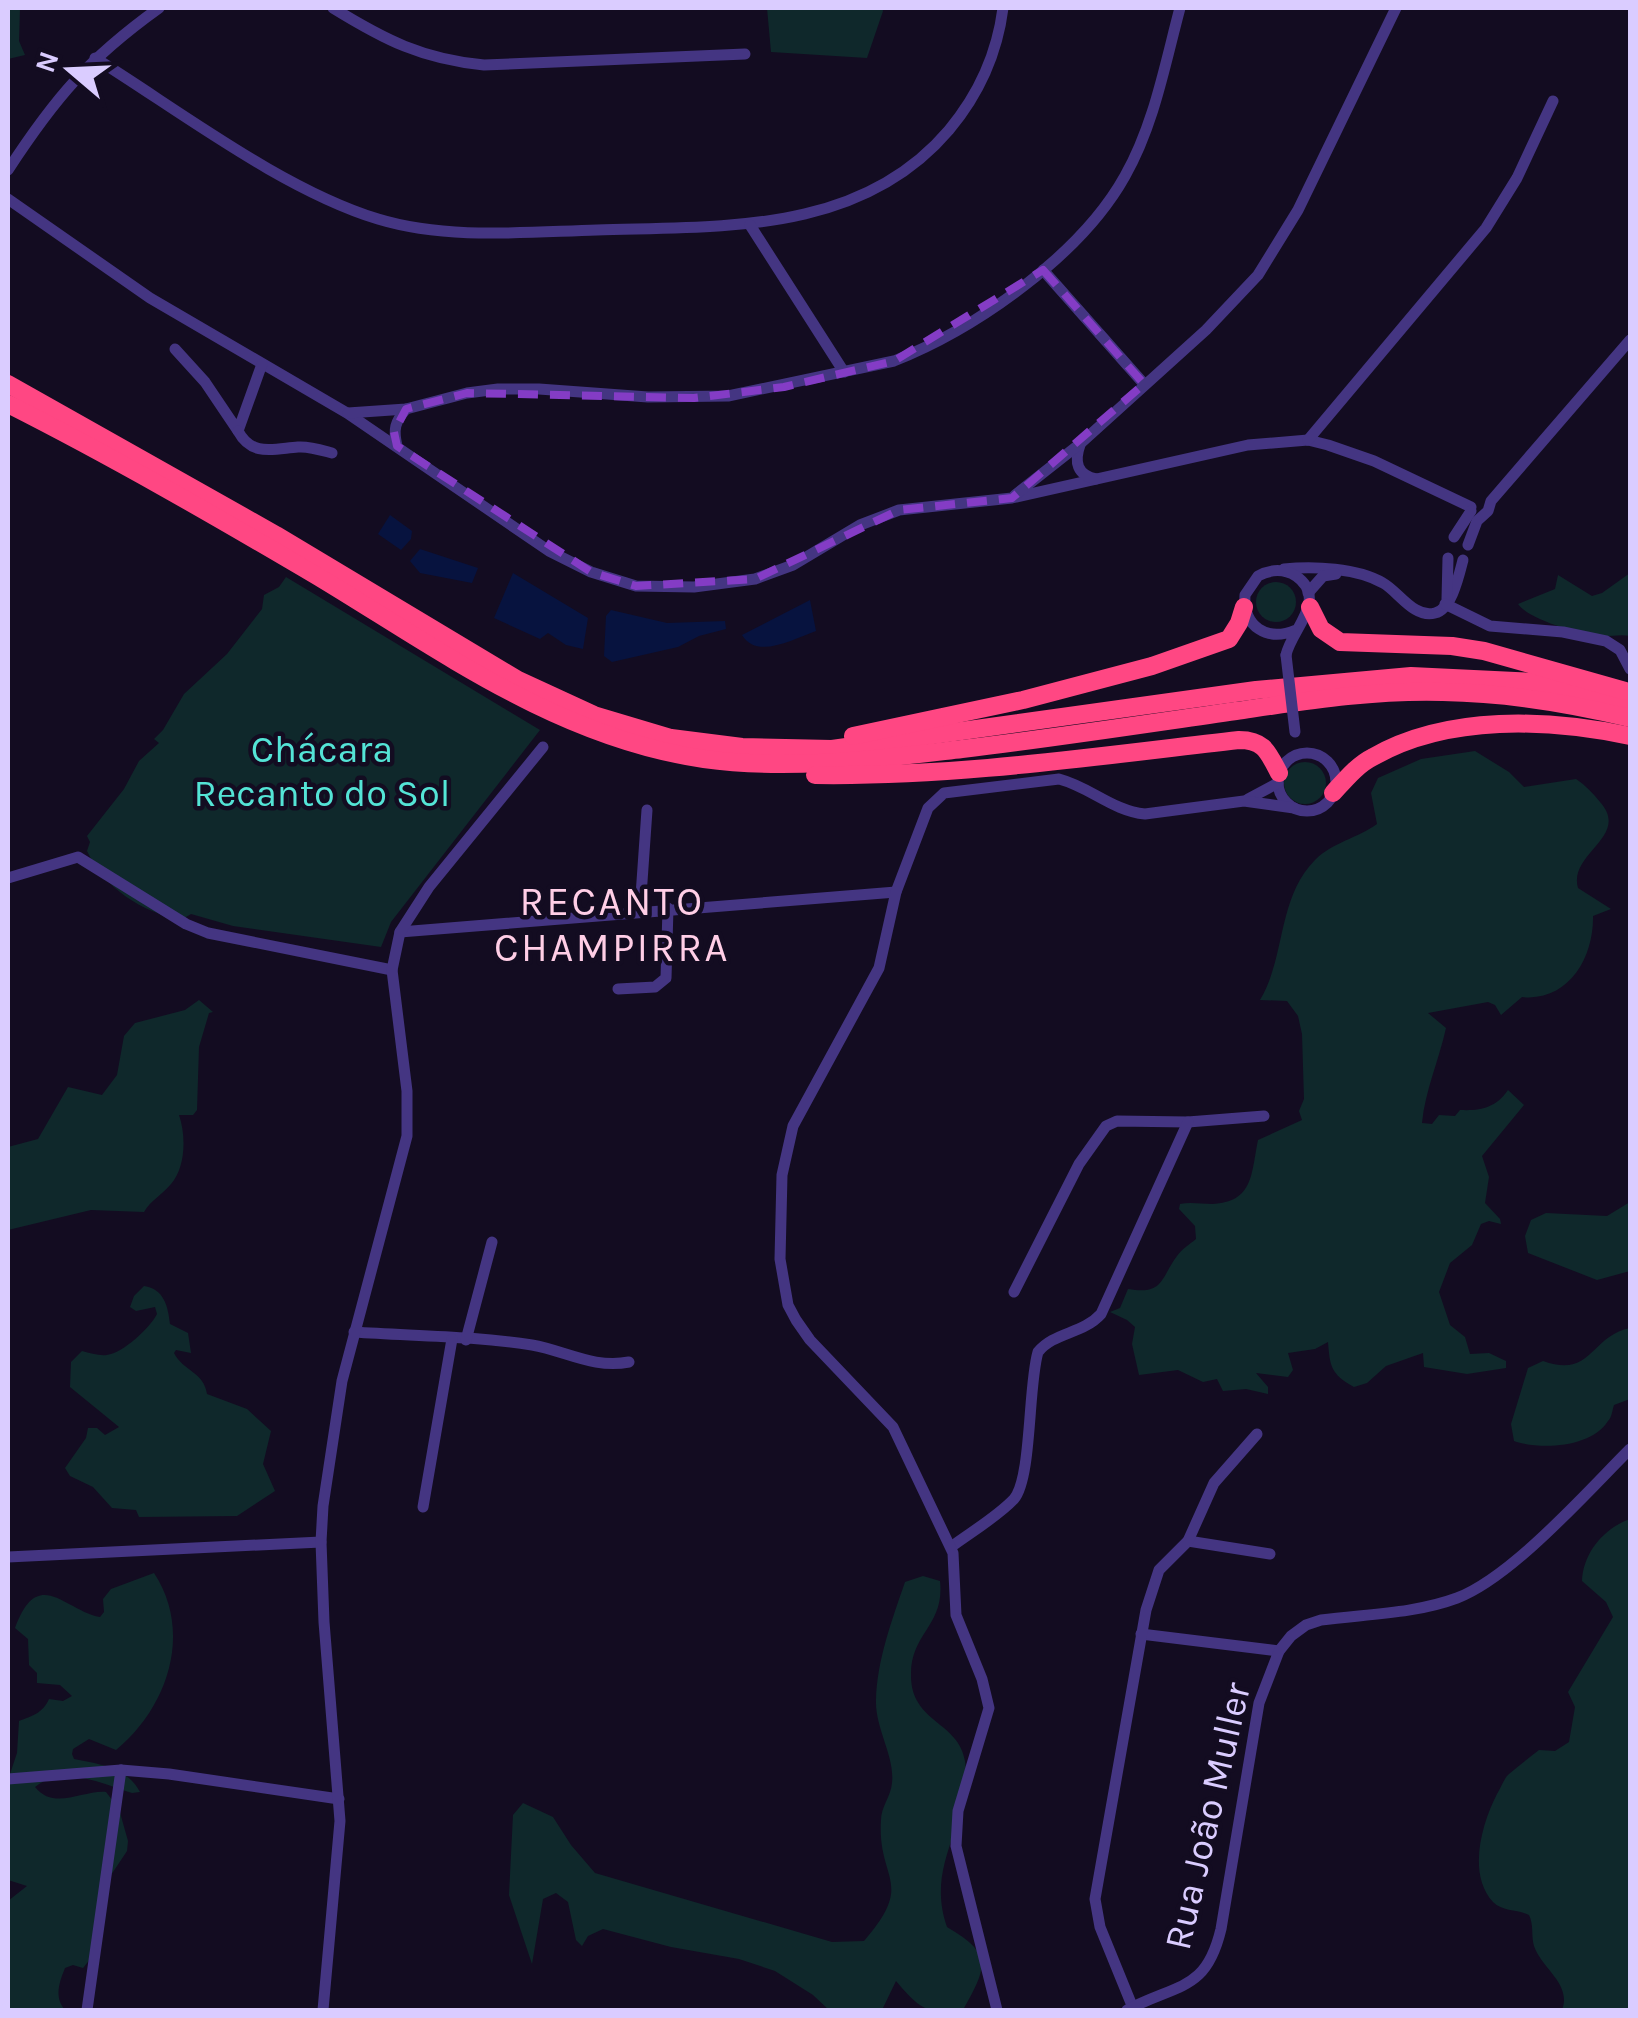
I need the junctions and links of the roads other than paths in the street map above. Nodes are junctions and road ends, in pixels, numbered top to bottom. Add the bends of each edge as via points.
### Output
1 (158, 8) edge
2 (333, 8) edge
3 (1003, 8) edge
4 (1180, 8) edge
5 (1396, 8) edge
6 (745, 54) dead end
7 (96, 58) junction
8 (1552, 100) dead end
9 (8, 170) edge
10 (8, 199) edge
11 (750, 224) junction
12 (1043, 270) junction
13 (1630, 340) edge
14 (176, 349) dead end
15 (262, 364) junction
16 (844, 372) junction
17 (8, 384) edge
18 (1144, 384) junction
19 (8, 404) edge
20 (406, 409) junction
21 (347, 413) junction
22 (238, 430) junction
23 (1308, 440) junction
24 (1080, 443) junction
25 (398, 446) junction
26 (332, 453) dead end
27 (1100, 480) junction
28 (1012, 498) junction
29 (1473, 513) junction
30 (1454, 537) dead end
31 (1468, 545) dead end
32 (1448, 558) dead end
33 (1463, 560) dead end
34 (1280, 570) junction
35 (1345, 573) junction
36 (1309, 600) junction
37 (1446, 601) junction
38 (1244, 607) junction
39 (1296, 630) junction
40 (1270, 635) junction
41 (1286, 654) junction
42 (1630, 669) edge
43 (1630, 692) edge
44 (1630, 704) edge
45 (1630, 718) edge
46 (1295, 734) junction
47 (1630, 736) edge
48 (543, 747) dead end
49 (744, 755) junction
50 (1316, 755) junction
51 (1281, 772) junction
52 (1333, 794) junction
53 (1244, 801) junction
54 (1294, 808) junction
55 (647, 810) dead end
56 (8, 878) edge
57 (896, 892) junction
58 (668, 908) junction
59 (640, 910) junction
60 (400, 932) junction
61 (392, 970) junction
62 (618, 989) dead end
63 (1264, 1116) dead end
64 (1188, 1122) junction
65 (492, 1242) dead end
66 (1014, 1292) dead end
67 (354, 1332) junction
68 (452, 1340) junction
69 (466, 1340) junction
70 (629, 1362) dead end
71 (1258, 1434) dead end
72 (1630, 1449) edge
73 (423, 1507) dead end
74 (1188, 1541) junction
75 (321, 1542) junction
76 (951, 1546) junction
77 (1270, 1554) dead end
78 (8, 1558) edge
79 (1141, 1634) junction
80 (1280, 1652) junction
81 (121, 1770) junction
82 (10, 1782) edge
83 (339, 1799) junction
84 (1130, 2009) edge
85 (87, 2010) edge
86 (322, 2010) edge
87 (998, 2010) edge

1 - 7 street
2 - 6 street via 405,49 452,62
3 - 11 street via 980,87 915,163 820,212
4 - 12 street via 1156,99 1125,177
5 - 18 street via 1274,252 1236,301
7 - 9 street via 62,91
7 - 11 street via 318,195 408,227 542,232
8 - 23 street via 1486,228
10 - 15 street via 150,298
11 - 16 street
12 - 16 street via 918,351
12 - 18 street
13 - 29 street
14 - 22 street
15 - 21 street
15 - 22 street
16 - 20 street via 728,396 498,389
17 - 49 highway via 553,698 630,727
18 - 24 street
19 - 49 highway via 97,449 546,712 655,750
20 - 21 street
20 - 25 street via 396,420
21 - 25 street
22 - 26 street via 261,451 300,447
23 - 27 street via 1248,445
23 - 29 street via 1374,461
24 - 27 street via 1079,469
24 - 28 street
25 - 28 street via 549,552 636,586 754,579 900,510
27 - 28 street
29 - 30 street
29 - 31 street
32 - 37 street
33 - 37 street
34 - 35 street
34 - 36 street via 1302,582
34 - 38 street via 1250,584
35 - 36 street via 1323,576
35 - 37 street via 1387,585 1427,614
36 - 39 street
36 - 43 highway via 1321,629 1340,642 1484,651
37 - 42 street via 1490,626 1606,640
38 - 40 street via 1248,620
38 - 49 highway via 1229,638 1152,666 906,726
39 - 40 street
39 - 41 street
40 - 41 street
41 - 46 street, bridge
44 - 49 highway via 1534,682 1410,676
45 - 49 highway via 1536,698 1403,693 830,763
46 - 50 street
46 - 51 street
47 - 52 highway via 1550,724 1436,733 1371,757
48 - 60 street
49 - 51 highway via 772,771 934,774 1253,740
50 - 51 street via 1306,753
50 - 52 street via 1333,770
51 - 53 street
51 - 54 street via 1286,802
52 - 54 street via 1317,809
53 - 54 street
53 - 57 street via 1129,813 1059,779 944,793 928,808
55 - 59 street
56 - 61 street via 78,857 208,933
57 - 58 street
57 - 76 street via 879,968 786,1149 780,1260 796,1320 893,1427
58 - 59 street
58 - 62 street via 666,978 655,987
59 - 60 street
60 - 61 street
61 - 67 street via 407,1136
63 - 64 street
64 - 66 street via 1118,1121 1100,1132
64 - 76 street via 1101,1314 1038,1352 1026,1473 1018,1493
65 - 69 street
67 - 68 street
67 - 75 street
68 - 69 street
68 - 73 street
69 - 70 street via 533,1345 605,1365
71 - 74 street via 1214,1483
72 - 80 street, Rua João Muller via 1482,1586 1438,1604 1306,1625
74 - 77 street
74 - 79 street via 1159,1570
75 - 78 street
75 - 83 street
76 - 87 street via 956,1614 989,1708 958,1812 956,1846
79 - 80 street
79 - 84 street via 1096,1899
80 - 84 street, Rua João Muller via 1259,1702 1210,1964 1188,1983
81 - 82 street
81 - 83 street
81 - 85 street
83 - 86 street

